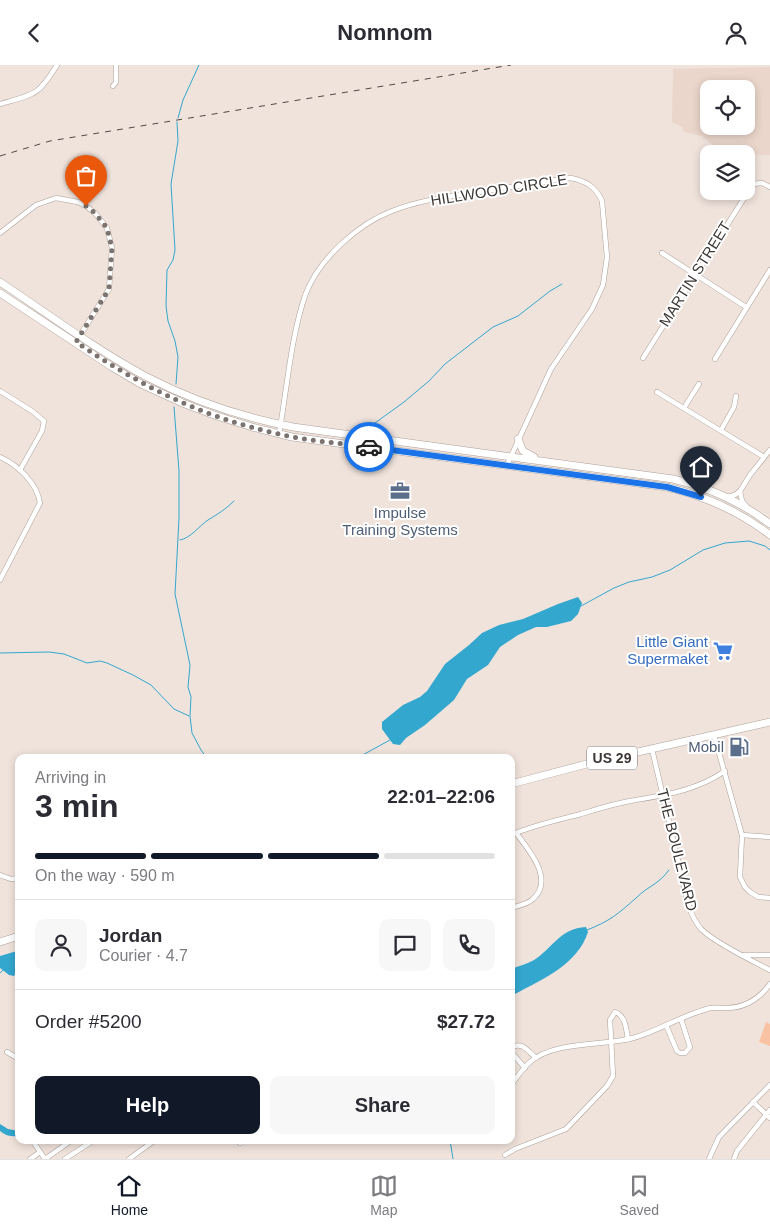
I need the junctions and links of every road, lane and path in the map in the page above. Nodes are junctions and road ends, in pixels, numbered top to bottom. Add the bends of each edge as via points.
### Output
1 (57, 65) edge
2 (116, 65) edge
3 (113, 86) dead end
4 (0, 104) edge
5 (770, 187) edge
6 (0, 233) edge
7 (662, 253) dead end
8 (770, 270) edge
9 (696, 274) junction
10 (0, 282) edge
11 (0, 293) edge
12 (746, 307) junction
13 (80, 335) junction
14 (76, 342) junction
15 (643, 358) dead end
16 (715, 359) dead end
17 (699, 384) dead end
18 (0, 391) edge
19 (657, 392) dead end
20 (736, 396) dead end
21 (684, 408) junction
22 (281, 425) junction
23 (721, 430) junction
24 (279, 434) junction
25 (518, 439) junction
26 (770, 450) edge
27 (0, 457) edge
28 (510, 457) junction
29 (764, 457) junction
30 (549, 462) junction
31 (507, 465) junction
32 (20, 471) junction
33 (740, 491) junction
34 (725, 497) junction
35 (749, 510) junction
36 (770, 524) edge
37 (770, 535) edge
38 (0, 580) edge
39 (770, 722) edge
40 (714, 735) junction
41 (652, 749) junction
42 (725, 771) junction
43 (515, 783) edge
44 (663, 796) junction
45 (515, 833) edge
46 (742, 835) junction
47 (515, 836) edge
48 (770, 837) edge
49 (0, 875) edge
50 (15, 878) edge
51 (770, 898) edge
52 (515, 907) edge
53 (15, 937) edge
54 (0, 942) edge
55 (743, 955) junction
56 (770, 955) edge
57 (770, 970) edge
58 (770, 984) edge
59 (681, 1019) junction
60 (666, 1025) junction
61 (628, 1039) junction
62 (610, 1043) junction
63 (515, 1046) edge
64 (7, 1052) dead end
65 (515, 1056) edge
66 (15, 1057) edge
67 (536, 1058) junction
68 (525, 1068) junction
69 (515, 1080) edge
70 (770, 1085) edge
71 (753, 1102) junction
72 (770, 1110) edge
73 (768, 1117) edge
74 (35, 1144) edge
75 (66, 1144) edge
76 (88, 1144) edge
77 (150, 1144) edge
78 (40, 1152) junction
79 (505, 1155) dead end
80 (30, 1159) edge
81 (45, 1159) edge
82 (65, 1159) edge
83 (129, 1159) edge
84 (708, 1159) edge
85 (734, 1159) edge

1 - 4 street via 37,93
2 - 3 street
5 - 9 street, MARTIN STREET via 755,182
6 - 13 street via 36,205 56,198 86,206 107,228 112,248 109,289
7 - 9 street
8 - 12 street
9 - 12 street
9 - 15 street, MARTIN STREET
10 - 13 main road
11 - 14 main road
12 - 16 street
13 - 14 street
13 - 22 main road via 138,372 179,392 235,413
14 - 24 main road via 112,367 169,397 217,417
17 - 21 street
18 - 32 street via 44,421 42,431
19 - 21 street
20 - 23 street via 734,407
21 - 23 street
22 - 24 street, HILLWOOD CIRCLE
22 - 25 street, HILLWOOD CIRCLE via 306,293 328,258 356,230 391,211 428,200 571,178 582,180 592,186 602,201 607,257 603,285 592,309 551,369
22 - 28 main road
23 - 29 street
24 - 31 main road
25 - 28 street, HILLWOOD CIRCLE
25 - 30 main road via 526,454
26 - 29 street
27 - 32 street
28 - 30 main road
28 - 31 street, HILLWOOD CIRCLE
29 - 33 street
30 - 34 main road via 667,478
31 - 37 main road via 683,491 727,508
32 - 38 street via 34,487 39,505
33 - 34 street
33 - 35 street
34 - 35 main road
35 - 36 main road
39 - 40 main road, US 29
40 - 41 main road, US 29
40 - 42 street
41 - 43 main road, US 29
41 - 44 street, THE BOULEVARD
42 - 44 street via 692,788
42 - 46 street
44 - 45 street via 628,801
44 - 55 street, THE BOULEVARD via 694,919 710,936
46 - 48 street
46 - 51 street via 740,877 750,892
47 - 52 street via 540,868 540,887 532,899
49 - 50 street
53 - 54 main road
55 - 56 street, THE BOULEVARD
55 - 57 street, THE BOULEVARD
58 - 59 street via 749,1004 736,1008 709,1008
59 - 60 street
59 - 60 street via 690,1044 685,1053 676,1051
60 - 61 street
61 - 62 street
61 - 62 street via 624,1020 615,1013 610,1020
62 - 67 street via 553,1050
62 - 79 street via 612,1079 573,1124
63 - 67 street via 524,1046
64 - 66 street
65 - 68 street
67 - 68 street
68 - 69 street
70 - 71 street
71 - 73 street
71 - 84 street via 719,1137
72 - 73 street
73 - 85 street via 737,1151
74 - 78 street
75 - 81 street
76 - 82 street
77 - 83 street
78 - 80 street
78 - 81 street

